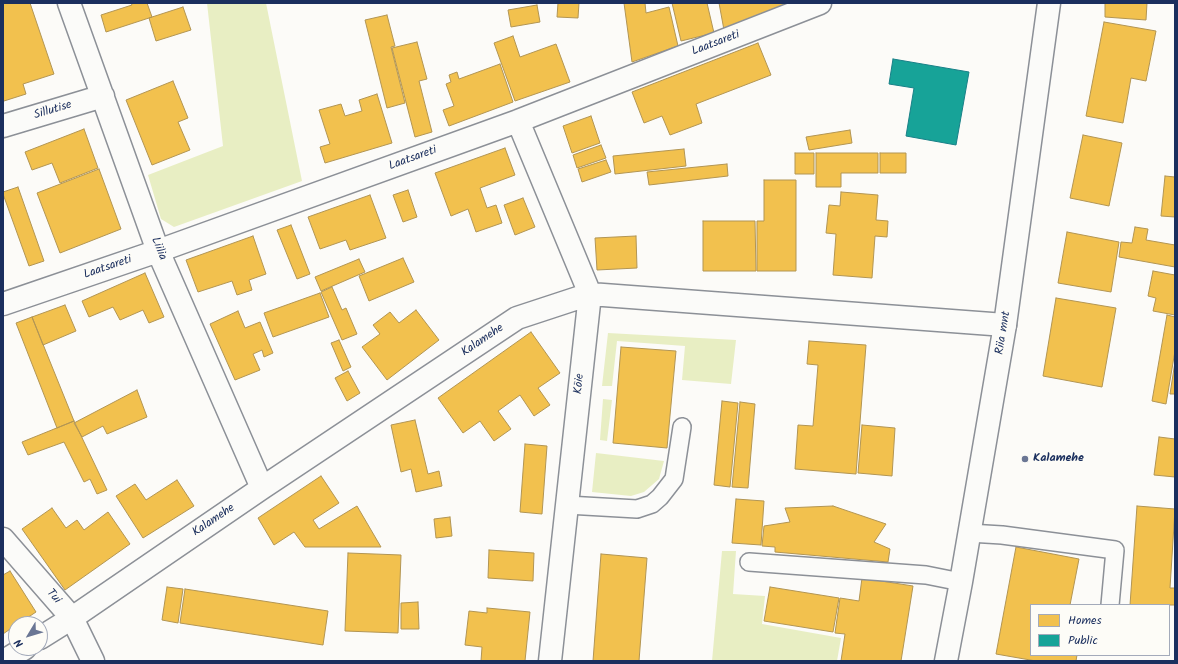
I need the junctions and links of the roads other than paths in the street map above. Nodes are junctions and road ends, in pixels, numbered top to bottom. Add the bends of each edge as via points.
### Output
1 (69, 3) edge
2 (820, 3) edge
3 (1049, 3) edge
4 (102, 96) junction
5 (518, 121) junction
6 (3, 126) edge
7 (158, 251) junction
8 (590, 294) junction
9 (3, 304) edge
10 (1006, 325) junction
11 (682, 427) dead end
12 (262, 488) junction
13 (567, 505) junction
14 (969, 533) junction
15 (3, 539) edge
16 (749, 562) dead end
17 (961, 582) junction
18 (1110, 604) edge
19 (72, 618) junction
20 (48, 633) edge
21 (93, 661) edge
22 (550, 661) edge
23 (946, 661) edge

1 - 4 street, Liilia
2 - 5 street, Laatsareti
3 - 10 street, Riia mnt
4 - 6 street, Sillutise
4 - 7 street, Liilia
5 - 7 street, Laatsareti
5 - 8 street, Köie
7 - 9 street, Laatsareti
7 - 12 street, Liilia
8 - 10 street, Kalamehe
8 - 12 street, Kalamehe via 517,318
8 - 13 street, Köie
10 - 14 street, Riia mnt
11 - 13 lane via 674,479 652,504 637,509
12 - 19 street, Kalamehe
13 - 22 street, Köie
14 - 17 street, Riia mnt
14 - 18 lane via 1116,550
15 - 19 street, Tui
16 - 17 lane via 926,575
17 - 23 street, Riia mnt
19 - 20 street, Kalamehe
19 - 21 street, Tui

